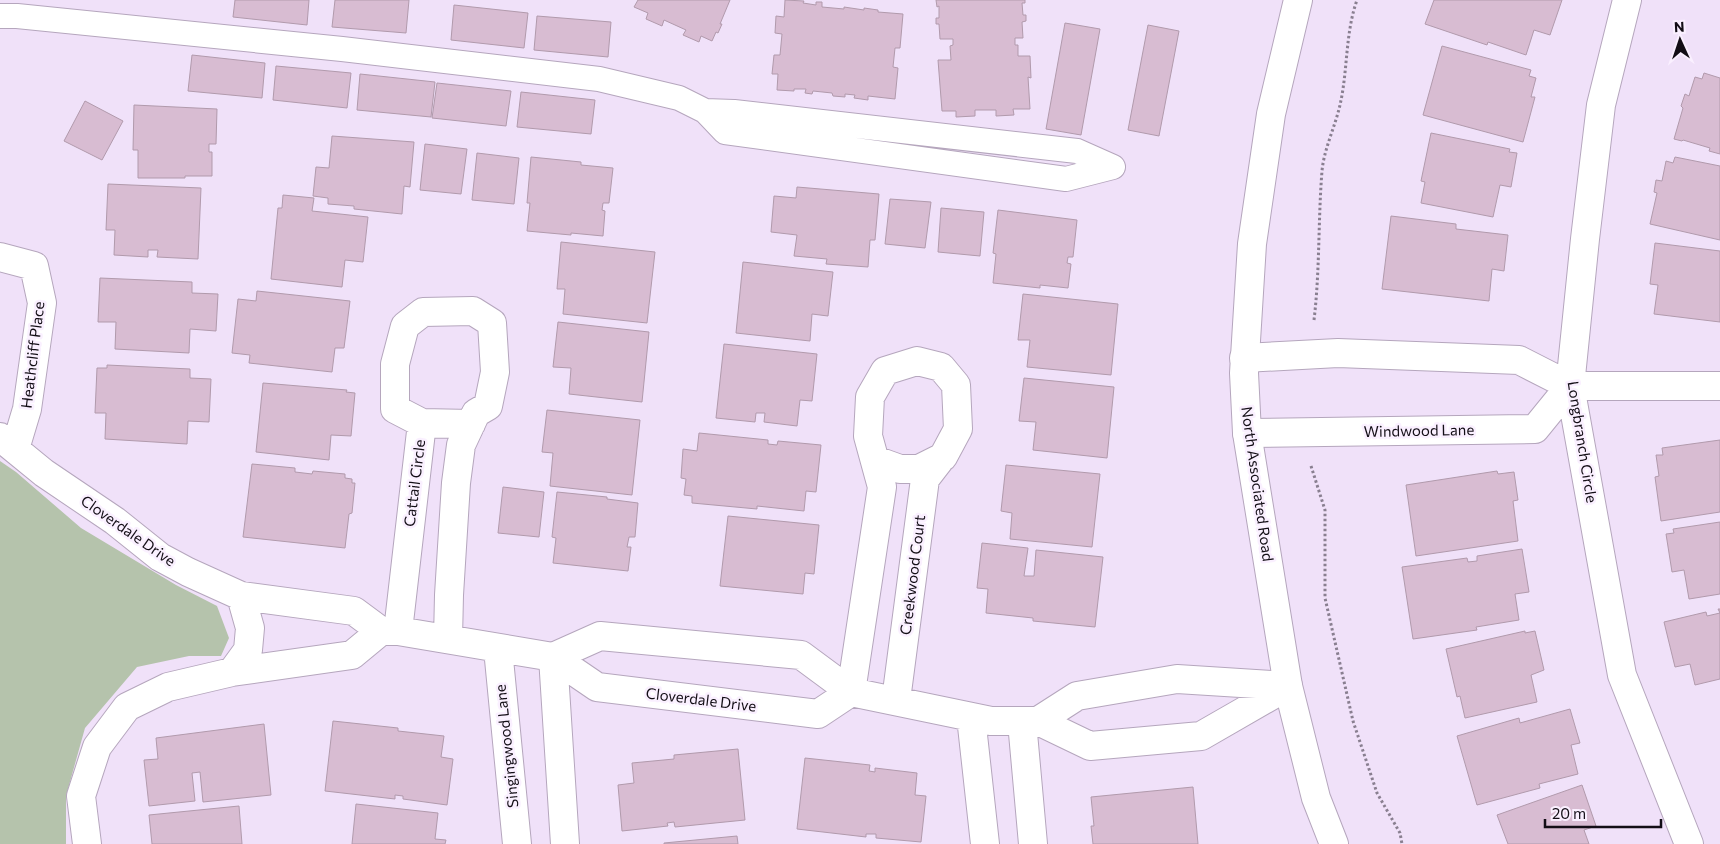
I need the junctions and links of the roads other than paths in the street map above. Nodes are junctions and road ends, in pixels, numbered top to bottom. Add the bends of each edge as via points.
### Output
1 (1298, 0) edge
2 (1627, 0) edge
3 (0, 16) edge
4 (705, 111) junction
5 (0, 257) edge
6 (1244, 358) junction
7 (1570, 386) junction
8 (1720, 386) edge
9 (422, 423) junction
10 (471, 424) junction
11 (1247, 433) junction
12 (8, 443) edge
13 (943, 456) junction
14 (875, 460) junction
15 (241, 596) junction
16 (389, 631) junction
17 (448, 640) junction
18 (498, 648) junction
19 (553, 657) junction
20 (232, 672) junction
21 (1288, 686) junction
22 (851, 692) junction
23 (896, 700) junction
24 (971, 717) junction
25 (1030, 722) junction
26 (87, 844) edge
27 (517, 844) edge
28 (565, 844) edge
29 (985, 844) edge
30 (1033, 844) edge
31 (1334, 844) edge
32 (1689, 844) edge

1 - 6 street, North Associated Road via 1271,114 1252,244
2 - 7 street, Longbranch Circle via 1601,106
3 - 4 lane via 312,46 599,79 679,98
4 - 4 lane via 725,132 745,135 1066,179 1113,167 1077,151
5 - 12 street, Heathcliff Place via 34,266 42,303 28,409
6 - 7 street via 1338,354 1519,360
6 - 11 street, North Associated Road
7 - 8 street
7 - 11 street, Windwood Lane via 1535,429
7 - 32 street, Longbranch Circle via 1622,675
9 - 10 street
9 - 10 street, Cattail Circle via 395,409 394,364 406,326 423,312 473,310 492,322 495,372 488,406 476,413
9 - 16 street, Cattail Circle
10 - 17 street, Cattail Circle via 461,446 456,483
11 - 21 street, North Associated Road
12 - 15 street, Cloverdale Drive via 160,557
13 - 14 street via 919,470 900,469
13 - 14 street, Creekwood Court via 958,428 956,385 942,367 917,361 885,371 870,397 868,436
13 - 23 street, Creekwood Court via 925,479
14 - 22 street, Creekwood Court via 882,487
15 - 16 street, Cloverdale Drive via 354,611
15 - 20 street via 250,628 248,650
16 - 17 street, Cloverdale Drive
16 - 20 street via 352,655
17 - 18 street, Cloverdale Drive
18 - 19 street, Cloverdale Drive
18 - 27 street, Singingwood Lane
19 - 22 street, Cloverdale Drive via 597,687 818,714
19 - 22 street via 600,636 801,655
19 - 28 street
20 - 26 street via 168,687 127,707 97,747 81,796
21 - 25 street via 1177,679 1077,696
21 - 25 street via 1202,736 1090,746
21 - 31 street, North Associated Road via 1316,798
22 - 23 street
23 - 24 street
24 - 25 street
24 - 29 street
25 - 30 street

